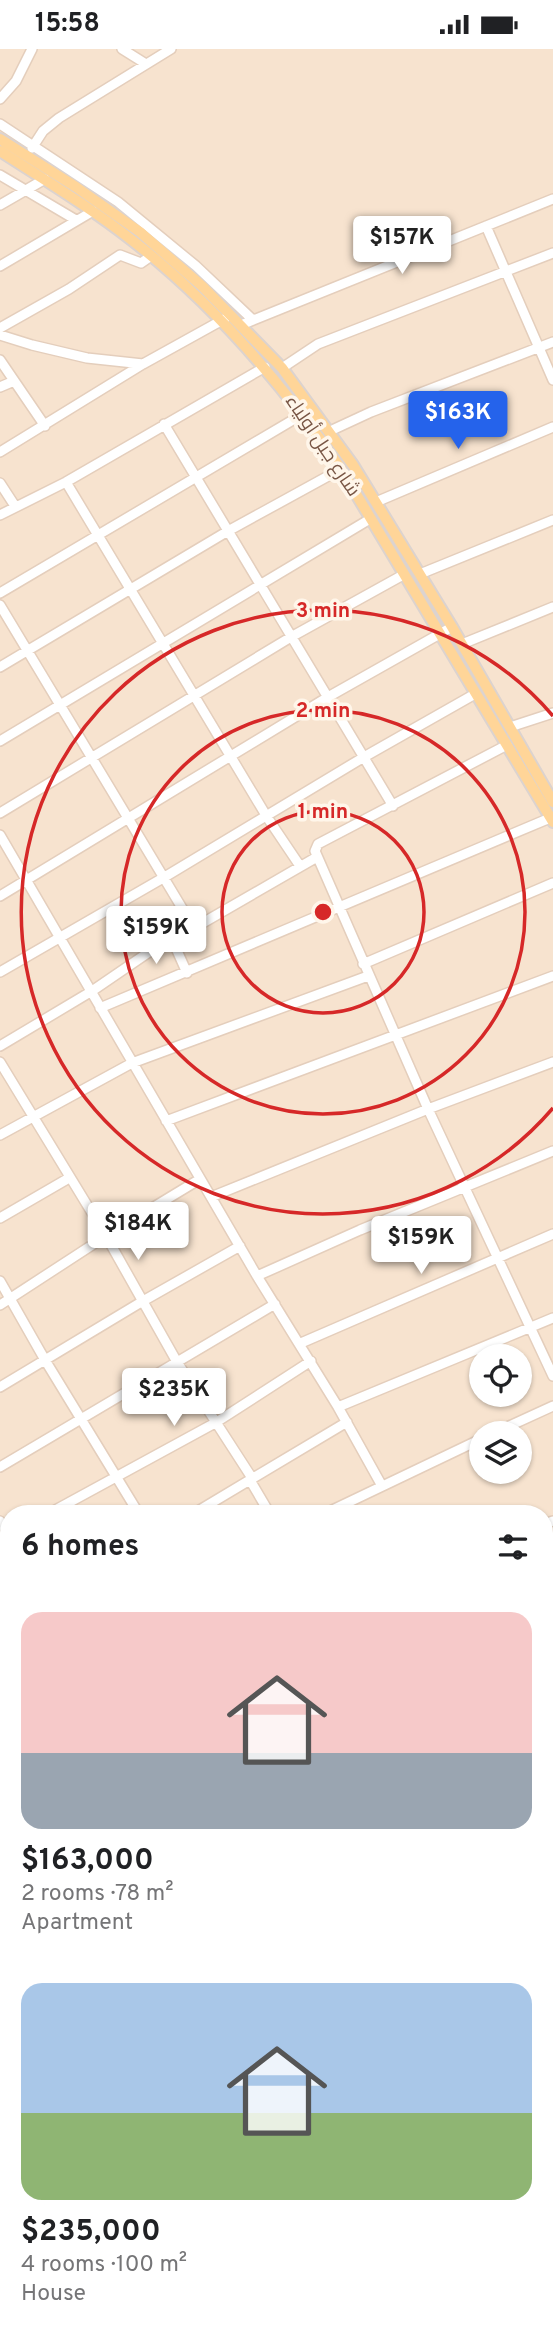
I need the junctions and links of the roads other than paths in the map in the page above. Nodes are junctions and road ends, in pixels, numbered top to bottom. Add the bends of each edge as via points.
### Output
1 (32, 49) edge
2 (122, 49) edge
3 (171, 49) edge
4 (146, 64) junction
5 (0, 99) edge
6 (0, 124) edge
7 (0, 139) edge
8 (34, 145) junction
9 (0, 151) edge
10 (28, 156) junction
11 (0, 175) edge
12 (45, 179) junction
13 (25, 190) junction
14 (553, 199) edge
15 (0, 205) edge
16 (93, 211) junction
17 (76, 221) junction
18 (486, 226) junction
19 (553, 253) edge
20 (151, 256) junction
21 (0, 266) edge
22 (505, 272) junction
23 (226, 318) junction
24 (253, 320) junction
25 (241, 325) junction
26 (0, 328) edge
27 (0, 335) edge
28 (553, 342) edge
29 (538, 347) junction
30 (0, 360) edge
31 (143, 365) junction
32 (265, 367) junction
33 (282, 368) junction
34 (553, 380) edge
35 (14, 381) junction
36 (0, 387) edge
37 (303, 414) junction
38 (164, 424) junction
39 (45, 426) junction
40 (553, 427) edge
41 (330, 431) junction
42 (0, 452) edge
43 (341, 469) junction
44 (195, 477) junction
45 (66, 482) junction
46 (0, 483) edge
47 (376, 502) junction
48 (15, 506) junction
49 (0, 515) edge
50 (370, 519) junction
51 (553, 520) edge
52 (228, 531) junction
53 (98, 534) junction
54 (420, 574) junction
55 (403, 575) junction
56 (259, 584) junction
57 (131, 589) junction
58 (0, 593) edge
59 (0, 605) edge
60 (553, 607) edge
61 (452, 627) junction
62 (439, 634) junction
63 (291, 637) junction
64 (163, 641) junction
65 (462, 644) junction
66 (27, 650) junction
67 (0, 667) edge
68 (475, 694) junction
69 (194, 695) junction
70 (328, 697) junction
71 (60, 704) junction
72 (553, 713) edge
73 (510, 727) junction
74 (0, 741) edge
75 (507, 745) junction
76 (230, 756) junction
77 (91, 758) junction
78 (364, 758) junction
79 (553, 801) edge
80 (393, 806) junction
81 (0, 813) edge
82 (267, 817) junction
83 (129, 818) junction
84 (552, 820) edge
85 (0, 835) edge
86 (317, 857) junction
87 (300, 866) junction
88 (163, 879) junction
89 (26, 880) junction
90 (553, 883) edge
91 (0, 896) edge
92 (338, 907) junction
93 (194, 928) junction
94 (59, 937) junction
95 (171, 937) junction
96 (363, 964) junction
97 (0, 972) edge
98 (187, 973) junction
99 (368, 976) junction
100 (553, 976) edge
101 (92, 991) junction
102 (100, 1008) junction
103 (394, 1035) junction
104 (0, 1046) edge
105 (0, 1062) edge
106 (553, 1062) edge
107 (132, 1063) junction
108 (428, 1109) junction
109 (33, 1117) junction
110 (166, 1121) junction
111 (0, 1135) edge
112 (553, 1151) edge
113 (69, 1178) junction
114 (200, 1179) junction
115 (465, 1188) junction
116 (211, 1197) junction
117 (0, 1218) edge
118 (553, 1234) edge
119 (106, 1235) junction
120 (240, 1246) junction
121 (498, 1259) junction
122 (257, 1276) junction
123 (0, 1281) edge
124 (11, 1299) junction
125 (143, 1301) junction
126 (275, 1304) junction
127 (0, 1305) edge
128 (553, 1318) edge
129 (531, 1327) junction
130 (301, 1343) junction
131 (45, 1360) junction
132 (311, 1361) junction
133 (177, 1362) junction
134 (553, 1376) edge
135 (0, 1387) edge
136 (553, 1406) edge
137 (338, 1407) junction
138 (82, 1420) junction
139 (520, 1421) edge
140 (347, 1422) junction
141 (215, 1423) junction
142 (469, 1445) edge
143 (0, 1467) edge
144 (118, 1477) junction
145 (251, 1479) junction
146 (382, 1486) junction
147 (349, 1502) junction
148 (65, 1505) edge
149 (134, 1505) edge
150 (208, 1505) edge
151 (265, 1505) edge
152 (343, 1505) edge
153 (350, 1505) edge

1 - 5 street via 16,81
2 - 4 street
3 - 4 street
4 - 8 street via 59,118
6 - 8 street
7 - 10 main road, شارع جبل أولياء
8 - 10 street
8 - 24 street via 118,202
9 - 12 main road, شارع جبل أولياء
10 - 23 main road, شارع جبل أولياء via 139,232 202,286
11 - 13 street
12 - 13 street
12 - 16 main road, شارع جبل أولياء
13 - 15 street
13 - 17 street
14 - 18 street
16 - 17 street
16 - 20 main road, شارع جبل أولياء
17 - 21 street
18 - 22 street
18 - 24 street
19 - 22 street
20 - 23 main road, شارع جبل أولياء
20 - 26 street via 141,263 120,255
22 - 29 street
22 - 33 street via 318,344
23 - 25 main road, شارع جبل أولياء
23 - 31 street
23 - 32 main road, شارع جبل أولياء
24 - 25 street
25 - 33 main road, شارع جبل أولياء
27 - 31 street via 87,358
28 - 29 street
29 - 34 street
29 - 41 street
30 - 35 street
31 - 39 street
32 - 37 main road, شارع جبل أولياء
32 - 38 street
33 - 41 main road, شارع جبل أولياء
35 - 36 street
35 - 39 street
37 - 43 main road, شارع جبل أولياء
37 - 44 street
38 - 44 street
38 - 45 street
39 - 42 street
40 - 47 street
41 - 47 main road, شارع جبل أولياء
43 - 50 main road, شارع جبل أولياء
43 - 52 street
44 - 52 street
44 - 53 street
45 - 48 street
45 - 53 street
46 - 48 street
47 - 54 main road, شارع جبل أولياء
48 - 49 street
50 - 55 main road, شارع جبل أولياء
50 - 56 street
51 - 54 street
52 - 56 street
52 - 57 street
53 - 57 street
53 - 58 street
54 - 61 main road, شارع جبل أولياء
55 - 62 main road, شارع جبل أولياء
55 - 63 street
56 - 63 street
56 - 64 street
57 - 64 street
57 - 66 street
59 - 66 street
60 - 65 street
61 - 62 street
61 - 65 main road, شارع جبل أولياء
62 - 68 main road, شارع جبل أولياء
62 - 70 street
63 - 69 street
63 - 70 street
64 - 69 street
64 - 71 street
65 - 73 main road, شارع جبل أولياء
66 - 67 street
66 - 71 street
68 - 75 main road, شارع جبل أولياء
68 - 78 street
69 - 76 street
69 - 77 street
70 - 76 street
70 - 78 street
71 - 74 street
71 - 77 street
72 - 73 street
73 - 79 main road, شارع جبل أولياء
75 - 80 street
75 - 84 main road, شارع جبل أولياء
76 - 82 street
76 - 83 street
77 - 81 street
77 - 83 street
78 - 80 street
78 - 82 street
80 - 86 street via 318,844
82 - 87 street
82 - 88 street
83 - 88 street
83 - 89 street
84 - 92 street
85 - 89 street
86 - 87 street
86 - 92 street
87 - 93 street
88 - 93 street
88 - 94 street
89 - 91 street
89 - 94 street
90 - 96 street
92 - 96 street
92 - 98 street
93 - 95 street
94 - 97 street
94 - 101 street
95 - 98 street
95 - 101 street
96 - 99 street
98 - 102 street
99 - 103 street
99 - 107 street
100 - 103 street
101 - 102 street
101 - 104 street
102 - 107 street
103 - 108 street
103 - 110 street
105 - 109 street
106 - 108 street
107 - 109 street
107 - 110 street
108 - 115 street
108 - 116 street
109 - 111 street
109 - 113 street
110 - 114 street
112 - 115 street
113 - 117 street
113 - 119 street
114 - 116 street
114 - 119 street
115 - 121 street
115 - 122 street
116 - 120 street
118 - 121 street
119 - 124 street
119 - 125 street
120 - 122 street
120 - 125 street
121 - 129 street
121 - 130 street
122 - 126 street
123 - 124 street
124 - 127 street
124 - 131 street
125 - 131 street
125 - 133 street
126 - 130 street
126 - 133 street
128 - 129 street
129 - 134 street
129 - 137 street
130 - 132 street
131 - 135 street
131 - 138 street
132 - 137 street
132 - 141 street
133 - 138 street
133 - 141 street
136 - 139 street
137 - 140 street
138 - 143 street
138 - 144 street
140 - 145 street
140 - 146 street
141 - 144 street
141 - 145 street
142 - 146 street
144 - 148 street
144 - 149 street
145 - 150 street
145 - 151 street
146 - 147 street
147 - 152 street
147 - 153 street

